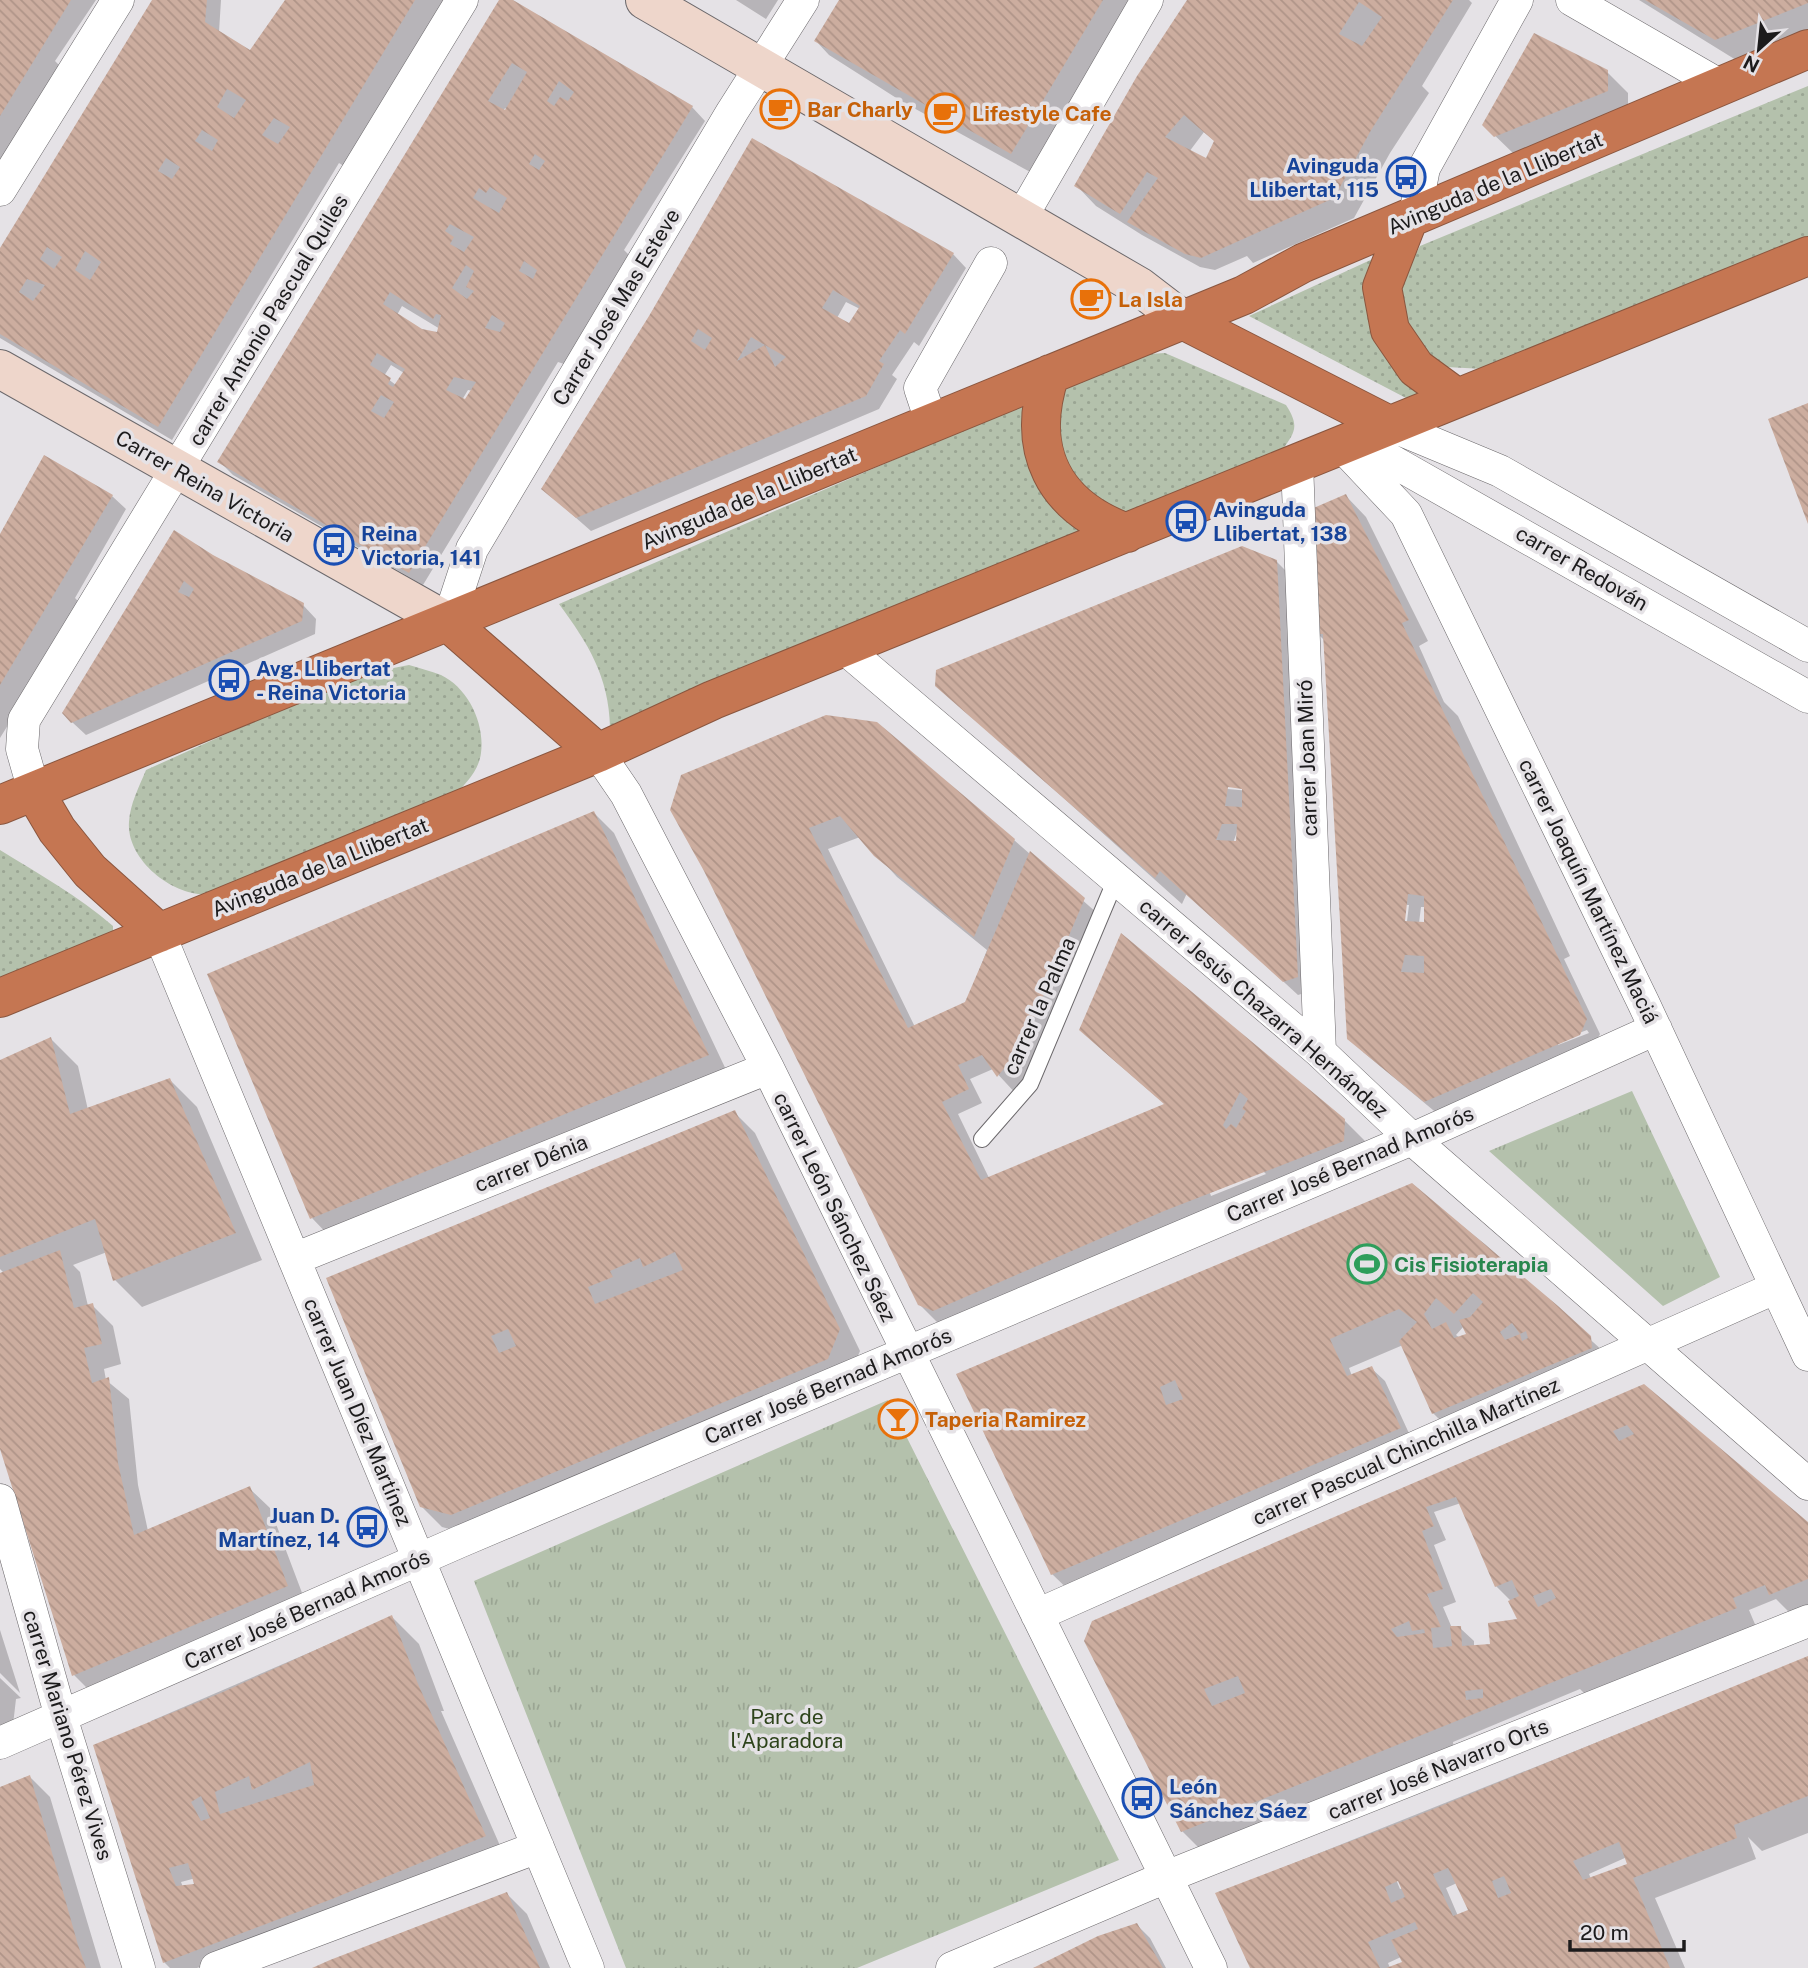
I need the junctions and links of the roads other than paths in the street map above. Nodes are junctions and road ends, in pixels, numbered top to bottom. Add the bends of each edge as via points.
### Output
1 (118, 0) edge
2 (462, 0) edge
3 (645, 0) edge
4 (803, 0) edge
5 (1147, 0) edge
6 (1517, 0) edge
7 (1572, 0) edge
8 (1808, 49) edge
9 (761, 68) junction
10 (1723, 87) junction
11 (0, 190) edge
12 (1411, 217) junction
13 (1021, 218) junction
14 (1808, 256) edge
15 (991, 263) dead end
16 (1183, 320) junction
17 (0, 369) edge
18 (1050, 374) junction
19 (1457, 398) junction
20 (931, 421) junction
21 (1361, 437) junction
22 (1297, 463) junction
23 (177, 469) junction
24 (1127, 533) junction
25 (448, 622) junction
26 (1808, 646) edge
27 (844, 647) junction
28 (1808, 697) edge
29 (598, 753) junction
30 (17, 798) edge
31 (1116, 879) junction
32 (159, 933) junction
33 (0, 998) edge
34 (1656, 1030) junction
35 (1320, 1052) junction
36 (768, 1068) junction
37 (982, 1139) dead end
38 (1412, 1139) junction
39 (294, 1259) junction
40 (1775, 1288) junction
41 (1648, 1344) junction
42 (906, 1353) junction
43 (1808, 1355) edge
44 (1808, 1483) edge
45 (0, 1500) edge
46 (419, 1560) junction
47 (1037, 1615) junction
48 (1808, 1621) edge
49 (61, 1717) junction
50 (0, 1743) edge
51 (538, 1847) junction
52 (1166, 1877) junction
53 (139, 1968) edge
54 (216, 1968) edge
55 (588, 1968) edge
56 (952, 1968) edge
57 (1211, 1968) edge

1 - 11 street
2 - 23 street, carrer Antonio Pascual Quiles
3 - 9 street
4 - 9 street, Carrer José Mas Esteve
5 - 13 street
6 - 12 street via 1424,168
7 - 10 street
8 - 10 highway, Avinguda de la Llibertat
9 - 13 street
9 - 25 street, Carrer José Mas Esteve via 472,549
10 - 12 highway, Avinguda de la Llibertat
12 - 16 highway, Avinguda de la Llibertat
12 - 19 highway via 1382,288 1390,330 1416,368
13 - 16 street via 1140,287
14 - 19 highway, Avinguda de la Llibertat
15 - 20 street via 920,388
16 - 18 highway, Avinguda de la Llibertat
16 - 21 highway
17 - 23 street, Carrer Reina Victoria
18 - 20 highway, Avinguda de la Llibertat
18 - 24 highway via 1040,418 1047,464 1060,488 1079,508 1101,524
19 - 21 highway, Avinguda de la Llibertat
20 - 25 highway, Avinguda de la Llibertat
21 - 22 highway, Avinguda de la Llibertat
21 - 26 street, carrer Redován via 1500,471
21 - 28 street, carrer Redován
21 - 34 street, carrer Joaquín Martínez Maciá via 1406,514
22 - 24 highway, Avinguda de la Llibertat
22 - 35 street, carrer Joan Miró
23 - 25 street, Carrer Reina Victoria
23 - 30 street, carrer Antonio Pascual Quiles via 23,720
24 - 27 highway, Avinguda de la Llibertat
25 - 29 highway
25 - 30 highway, Avinguda de la Llibertat
27 - 29 highway, Avinguda de la Llibertat via 659,722
27 - 31 street, carrer Jesús Chazarra Hernández
29 - 32 highway, Avinguda de la Llibertat
29 - 36 street, carrer León Sánchez Sáez via 626,794
30 - 32 highway via 57,830 90,871
31 - 35 street, carrer Jesús Chazarra Hernández
31 - 37 lane, carrer la Palma via 1030,1084
32 - 33 highway, Avinguda de la Llibertat
32 - 39 street, carrer Juan Díez Martínez
34 - 38 street, Carrer José Bernad Amorós
34 - 40 street, carrer Joaquín Martínez Maciá
35 - 38 street, carrer Jesús Chazarra Hernández
36 - 39 street, carrer Dénia
36 - 42 street, carrer León Sánchez Sáez
38 - 41 street, carrer Jesús Chazarra Hernández
38 - 42 street, Carrer José Bernad Amorós
39 - 46 street, carrer Juan Díez Martínez
40 - 41 street, carrer Pascual Chinchilla Martínez
40 - 43 street, carrer Joaquín Martínez Maciá
41 - 44 street, carrer Jesús Chazarra Hernández
41 - 47 street, carrer Pascual Chinchilla Martínez
42 - 46 street, Carrer José Bernad Amorós
42 - 47 street, carrer León Sánchez Sáez
45 - 49 street, carrer Mariano Pérez Vives
46 - 49 street, Carrer José Bernad Amorós
46 - 51 street, carrer Juan Díez Martínez
47 - 52 street, carrer León Sánchez Sáez
48 - 52 street, carrer José Navarro Orts
49 - 50 street, Carrer José Bernad Amorós
49 - 53 street, carrer Mariano Pérez Vives
51 - 54 street
51 - 55 street, carrer Juan Díez Martínez
52 - 56 street, carrer José Navarro Orts
52 - 57 street, carrer León Sánchez Sáez

